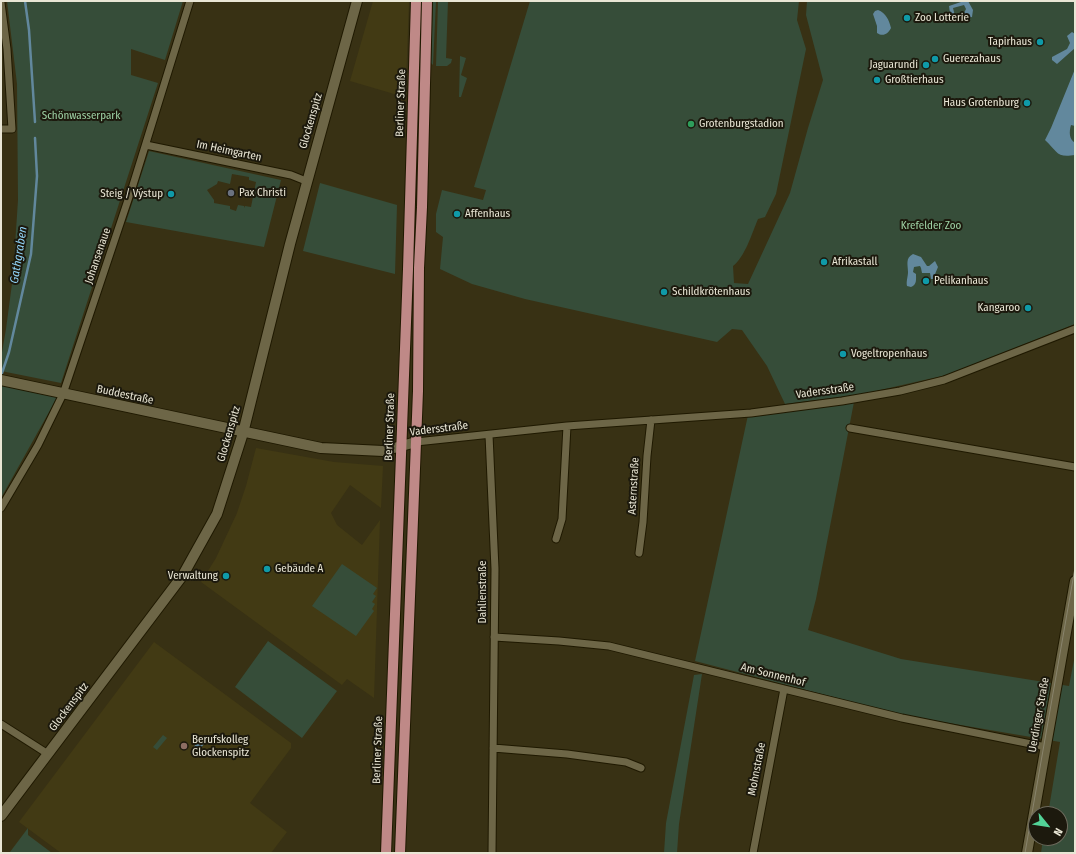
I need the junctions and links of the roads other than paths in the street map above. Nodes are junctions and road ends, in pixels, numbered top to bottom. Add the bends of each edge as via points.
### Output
1 (190, 1) edge
2 (357, 1) edge
3 (416, 1) edge
4 (427, 1) edge
5 (1, 3) edge
6 (1, 129) edge
7 (146, 145) junction
8 (306, 181) junction
9 (1075, 329) edge
10 (1, 380) edge
11 (63, 394) junction
12 (651, 420) junction
13 (567, 426) junction
14 (850, 428) dead end
15 (243, 433) junction
16 (489, 435) junction
17 (416, 442) junction
18 (402, 446) junction
19 (1075, 467) edge
20 (1, 508) edge
21 (556, 539) dead end
22 (638, 553) dead end
23 (1075, 581) edge
24 (494, 637) junction
25 (784, 689) junction
26 (1, 724) edge
27 (1046, 746) junction
28 (493, 748) junction
29 (48, 754) junction
30 (641, 768) dead end
31 (1, 816) edge
32 (386, 853) edge
33 (400, 853) edge
34 (492, 853) edge
35 (753, 853) edge
36 (1027, 853) edge

1 - 7 street, Johansenaue
2 - 8 main road, Glockenspitz
3 - 18 main road, Berliner Straße
4 - 17 main road
5 - 6 street via 12,129
7 - 8 street, Im Heimgarten via 291,175
7 - 11 street, Johansenaue
8 - 15 main road, Glockenspitz
9 - 12 street, Vadersstraße via 944,380 900,392 751,414
10 - 11 main road, Buddestraße
11 - 15 main road, Buddestraße
11 - 20 street, Johansenaue via 38,445
12 - 13 street, Vadersstraße
12 - 22 street, Asternstraße
13 - 16 street, Vadersstraße
13 - 21 street via 562,519
14 - 19 street
15 - 18 main road, Vadersstraße via 320,448 383,451
15 - 29 main road, Glockenspitz via 216,514 183,575
16 - 17 street, Vadersstraße
16 - 24 street, Dahlienstraße via 495,569
17 - 18 main road, Vadersstraße
17 - 33 main road
18 - 32 main road, Berliner Straße
23 - 27 main road, Uerdinger Straße
24 - 25 street, Am Sonnenhof via 609,646
24 - 28 street, Dahlienstraße
25 - 27 street, Am Sonnenhof via 902,718
25 - 35 street, Mohnstraße
26 - 29 street
27 - 36 main road, Uerdinger Straße
28 - 30 street via 567,754 626,762
28 - 34 street, Dahlienstraße
29 - 31 main road, Glockenspitz

